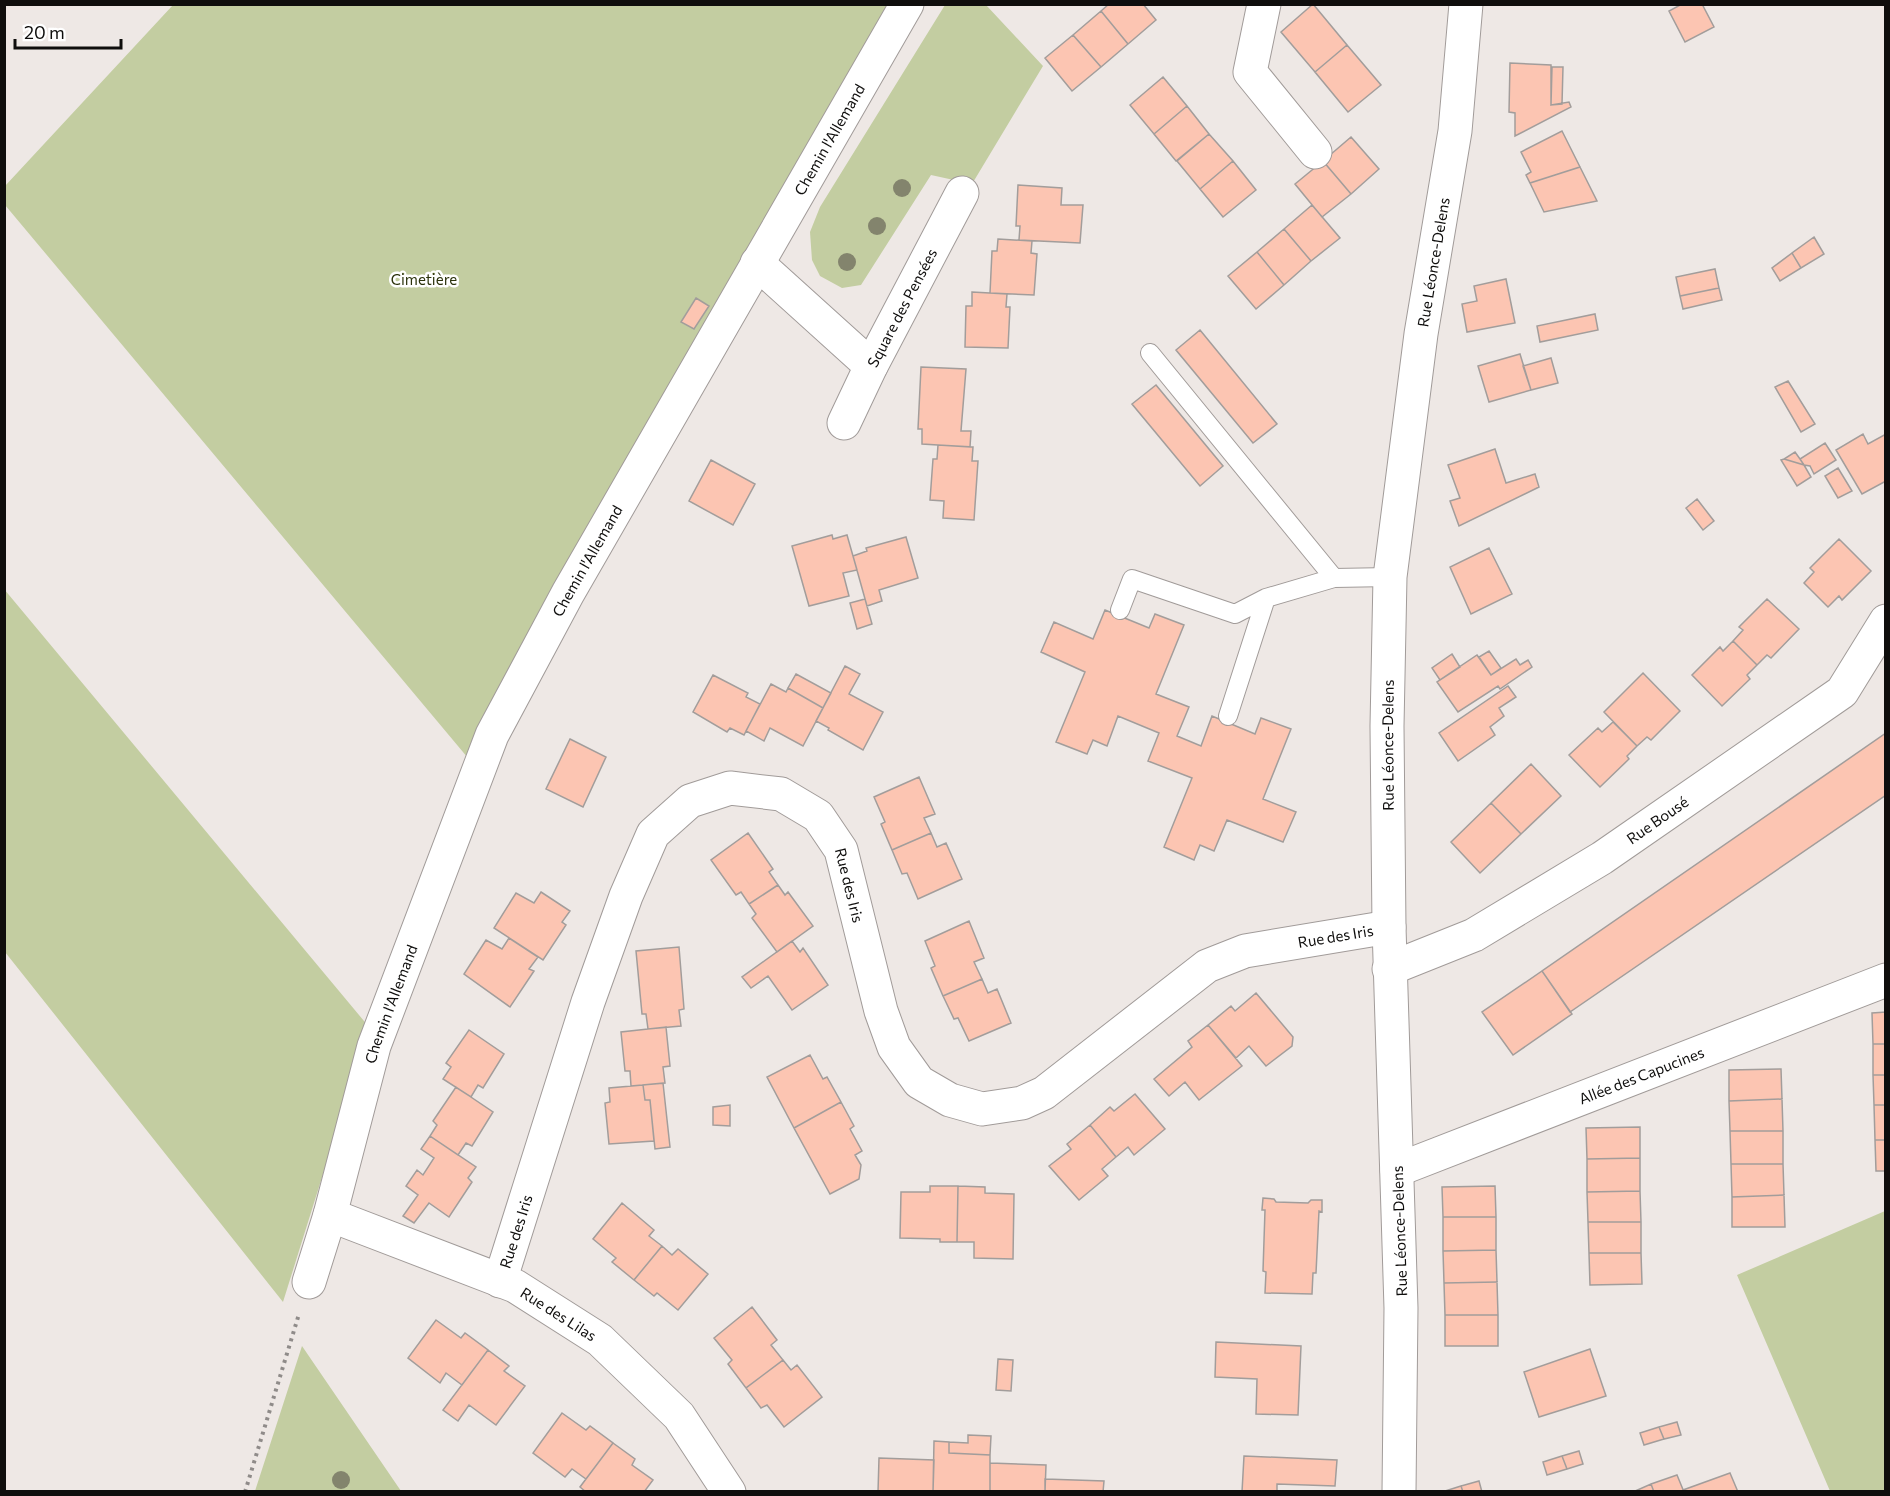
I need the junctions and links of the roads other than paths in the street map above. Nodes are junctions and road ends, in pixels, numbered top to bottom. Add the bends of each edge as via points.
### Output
1 (906, 4) edge
2 (1264, 4) edge
3 (1466, 4) edge
4 (1315, 152) dead end
5 (962, 193) dead end
6 (758, 263) junction
7 (1150, 353) dead end
8 (871, 366) junction
9 (844, 423) dead end
10 (1390, 577) junction
11 (1335, 578) junction
12 (1266, 598) junction
13 (1120, 610) dead end
14 (1886, 621) edge
15 (1228, 716) dead end
16 (1389, 927) junction
17 (1389, 969) junction
18 (1886, 980) edge
19 (1397, 1170) junction
20 (330, 1215) junction
21 (500, 1281) junction
22 (309, 1282) road end
23 (729, 1491) edge
24 (1399, 1491) edge

1 - 6 street, Chemin l'Allemand
2 - 4 street via 1250,72
3 - 10 street, Rue Léonce-Delens via 1455,131 1422,334
5 - 8 street, Square des Pensées
6 - 8 street
6 - 20 street, Chemin l'Allemand via 568,594 492,735 374,1046
7 - 11 lane
8 - 9 street, Square des Pensées
10 - 11 lane
10 - 16 street, Rue Léonce-Delens
11 - 12 lane
12 - 13 lane via 1235,614 1132,579
12 - 15 lane
14 - 17 street, Rue Bousé via 1842,692 1602,858 1474,935
16 - 17 street, Rue Léonce-Delens
16 - 21 street, Rue des Iris via 1245,951 1207,966 1044,1093 1022,1103 982,1109 950,1100 919,1082 894,1047 881,1011 841,850 819,816 781,794 730,788 690,801 652,834 626,896 588,1002
17 - 19 street, Rue Léonce-Delens
18 - 19 street, Allée des Capucines
19 - 24 street, Rue Léonce-Delens via 1401,1308
20 - 21 street, Rue des Lilas
20 - 22 street, Chemin l'Allemand
21 - 23 street, Rue des Lilas via 600,1340 679,1416

